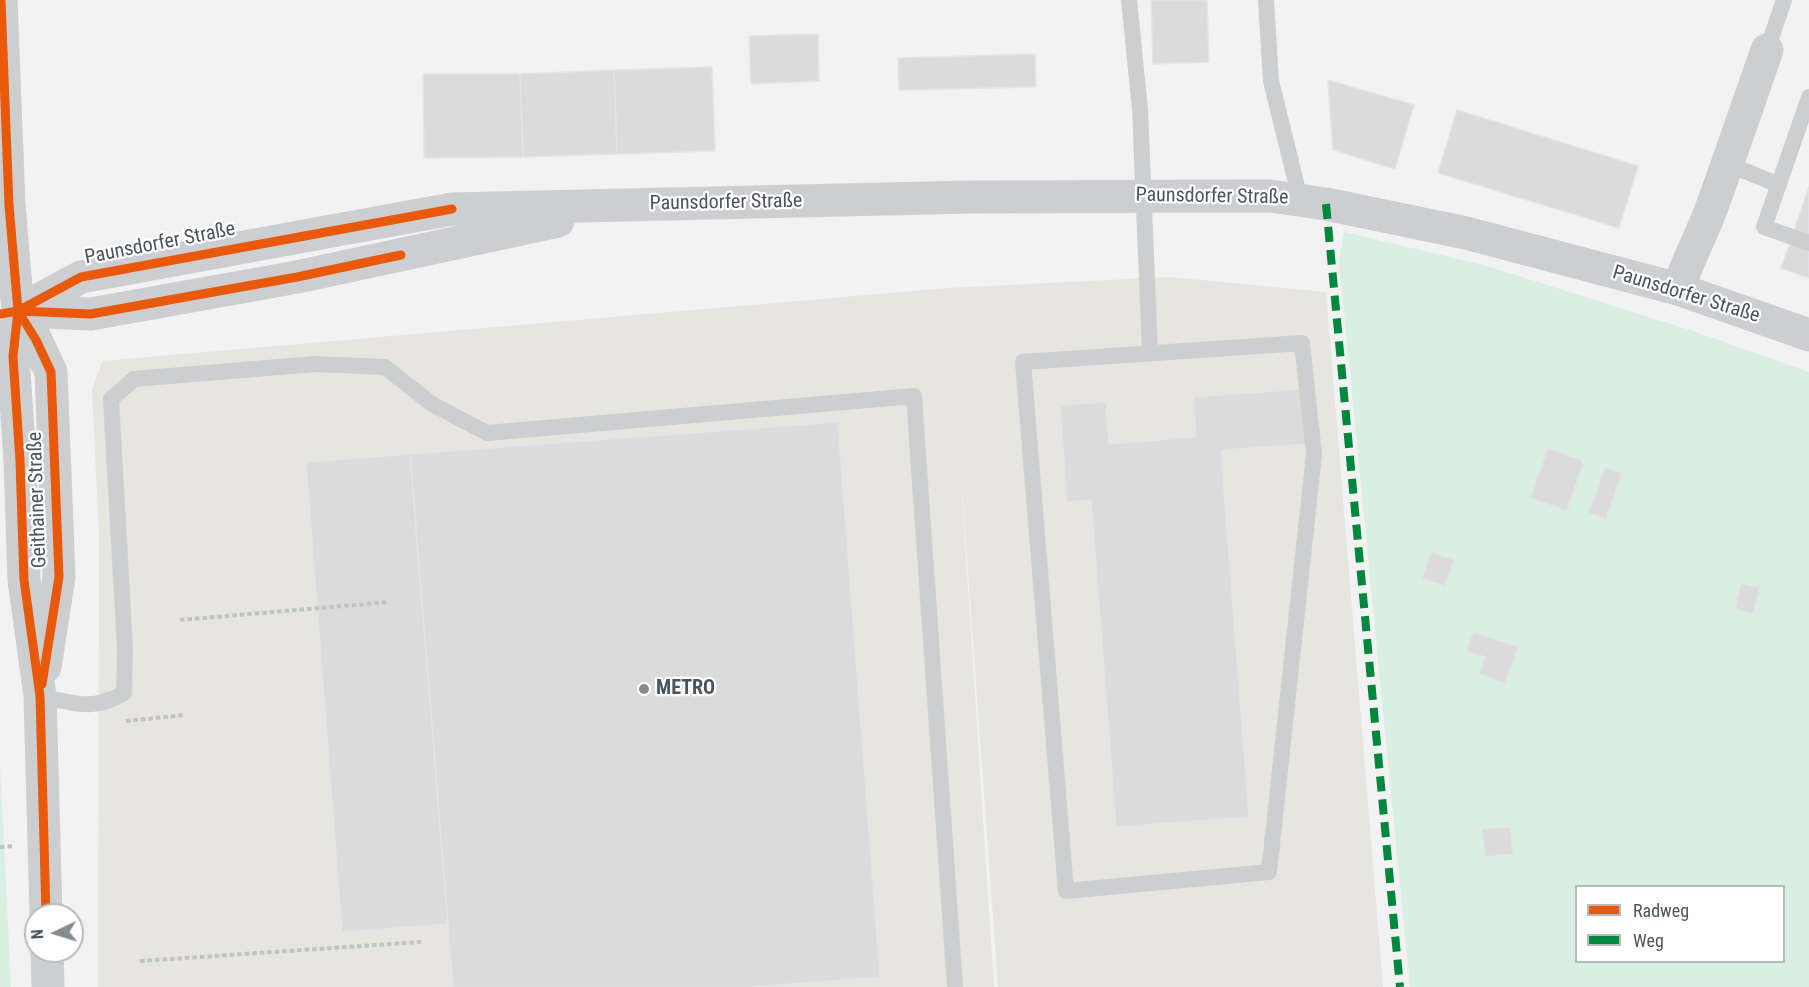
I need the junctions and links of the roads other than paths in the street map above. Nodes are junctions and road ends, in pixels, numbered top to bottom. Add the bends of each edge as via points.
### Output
1 (1, 0) edge
2 (1129, 0) edge
3 (1266, 0) edge
4 (1784, 0) edge
5 (1767, 50) joint
6 (1809, 97) edge
7 (1728, 164) junction
8 (1779, 185) junction
9 (1143, 195) junction
10 (1300, 199) junction
11 (1809, 243) edge
12 (1678, 289) junction
13 (9, 312) edge
14 (1809, 335) edge
15 (1150, 352) junction
16 (40, 696) junction
17 (46, 903) edge
18 (47, 963) edge
19 (48, 987) edge
20 (955, 987) edge

1 - 13 street, Geithainer Straße
2 - 9 lane via 1140,109
3 - 10 lane via 1271,81
4 - 5 lane
5 - 7 street
6 - 8 lane
7 - 8 lane
7 - 12 street
8 - 11 lane via 1764,227
9 - 10 main road, Paunsdorfer Straße
9 - 13 main road, Paunsdorfer Straße via 633,205 297,277 91,314
9 - 15 lane
10 - 12 main road, Paunsdorfer Straße via 1466,233
12 - 14 main road, Paunsdorfer Straße
13 - 16 street, Geithainer Straße via 36,340 51,372 59,577
15 - 15 lane via 1023,362 1066,891 1269,872 1314,454 1302,343
16 - 17 street, Geithainer Straße
16 - 20 lane via 91,706 124,693 111,399 134,379 315,364 385,367 432,404 487,433 914,396
18 - 19 street

